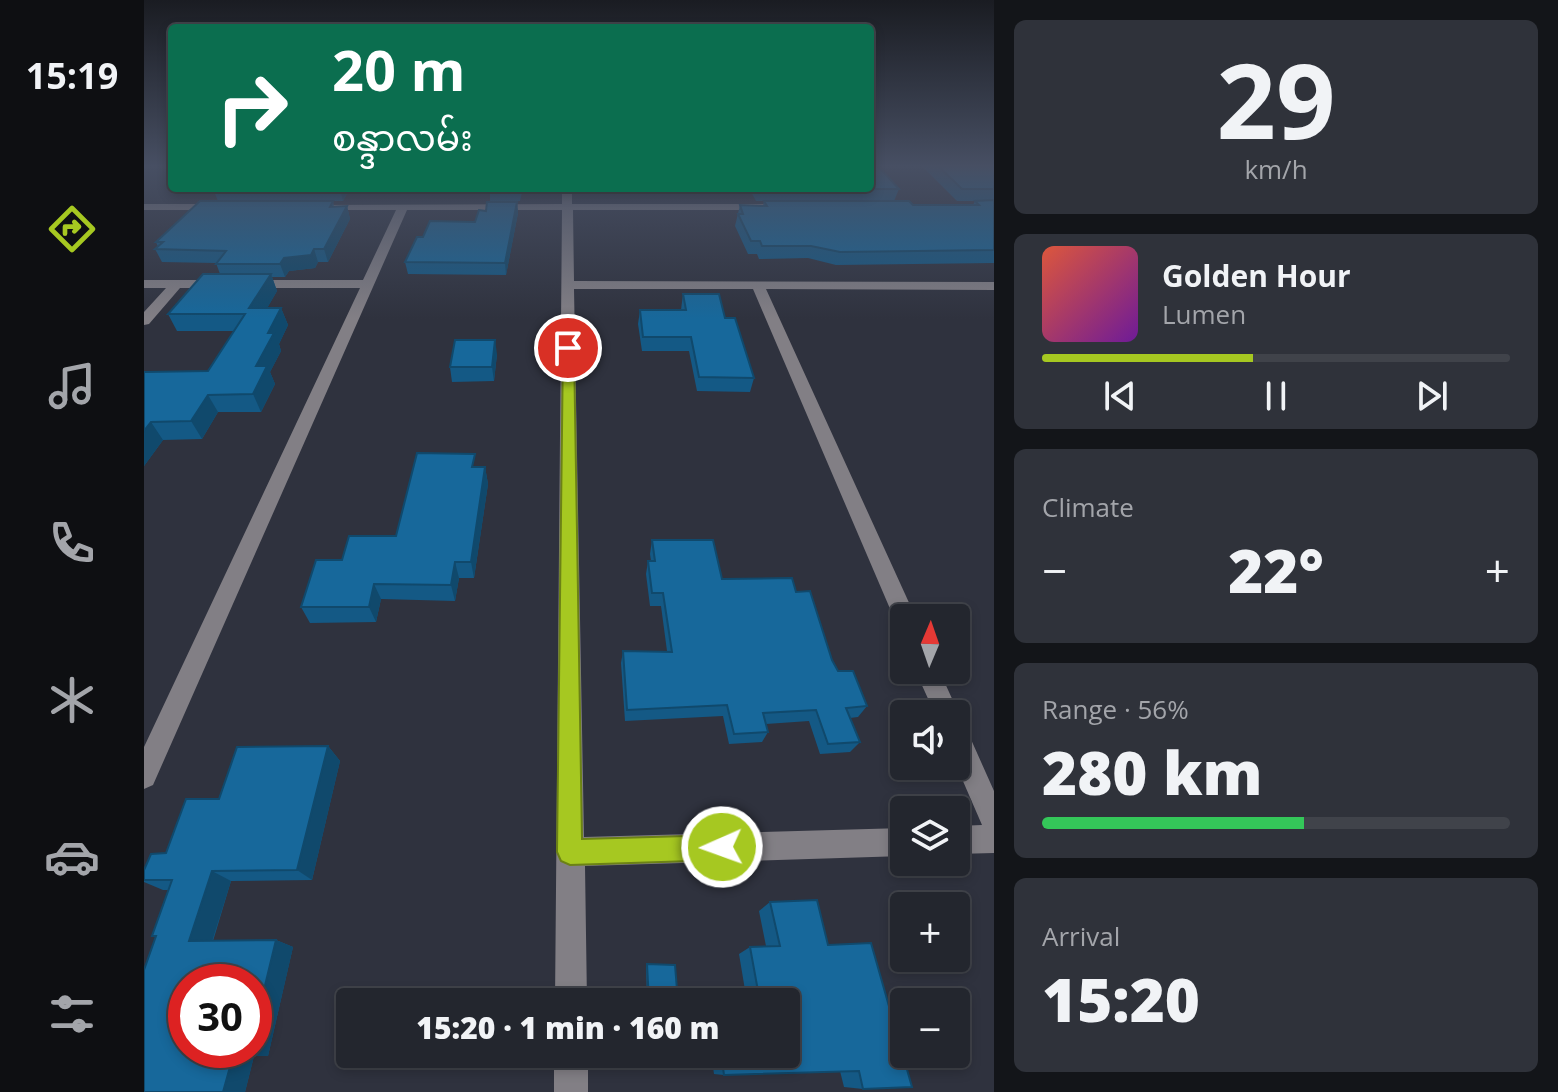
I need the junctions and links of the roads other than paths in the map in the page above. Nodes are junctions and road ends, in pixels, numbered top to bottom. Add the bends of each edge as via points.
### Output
1 (398, 217) edge
2 (567, 217) edge
3 (144, 284) edge
4 (176, 284) junction
5 (368, 284) junction
6 (567, 285) junction
7 (758, 285) junction
8 (994, 286) edge
9 (144, 321) edge
10 (899, 604) edge
11 (970, 767) edge
12 (144, 776) edge
13 (994, 822) edge
14 (994, 839) edge
15 (970, 840) edge
16 (890, 842) edge
17 (570, 852) junction
18 (571, 988) edge
19 (571, 1068) edge
20 (571, 1092) edge

1 - 5 street
2 - 6 street
3 - 4 street
4 - 5 street
4 - 9 street
5 - 12 street
6 - 7 street
6 - 17 street
7 - 8 street
7 - 10 street
11 - 13 street
14 - 15 street
16 - 17 street
17 - 18 street
19 - 20 street

